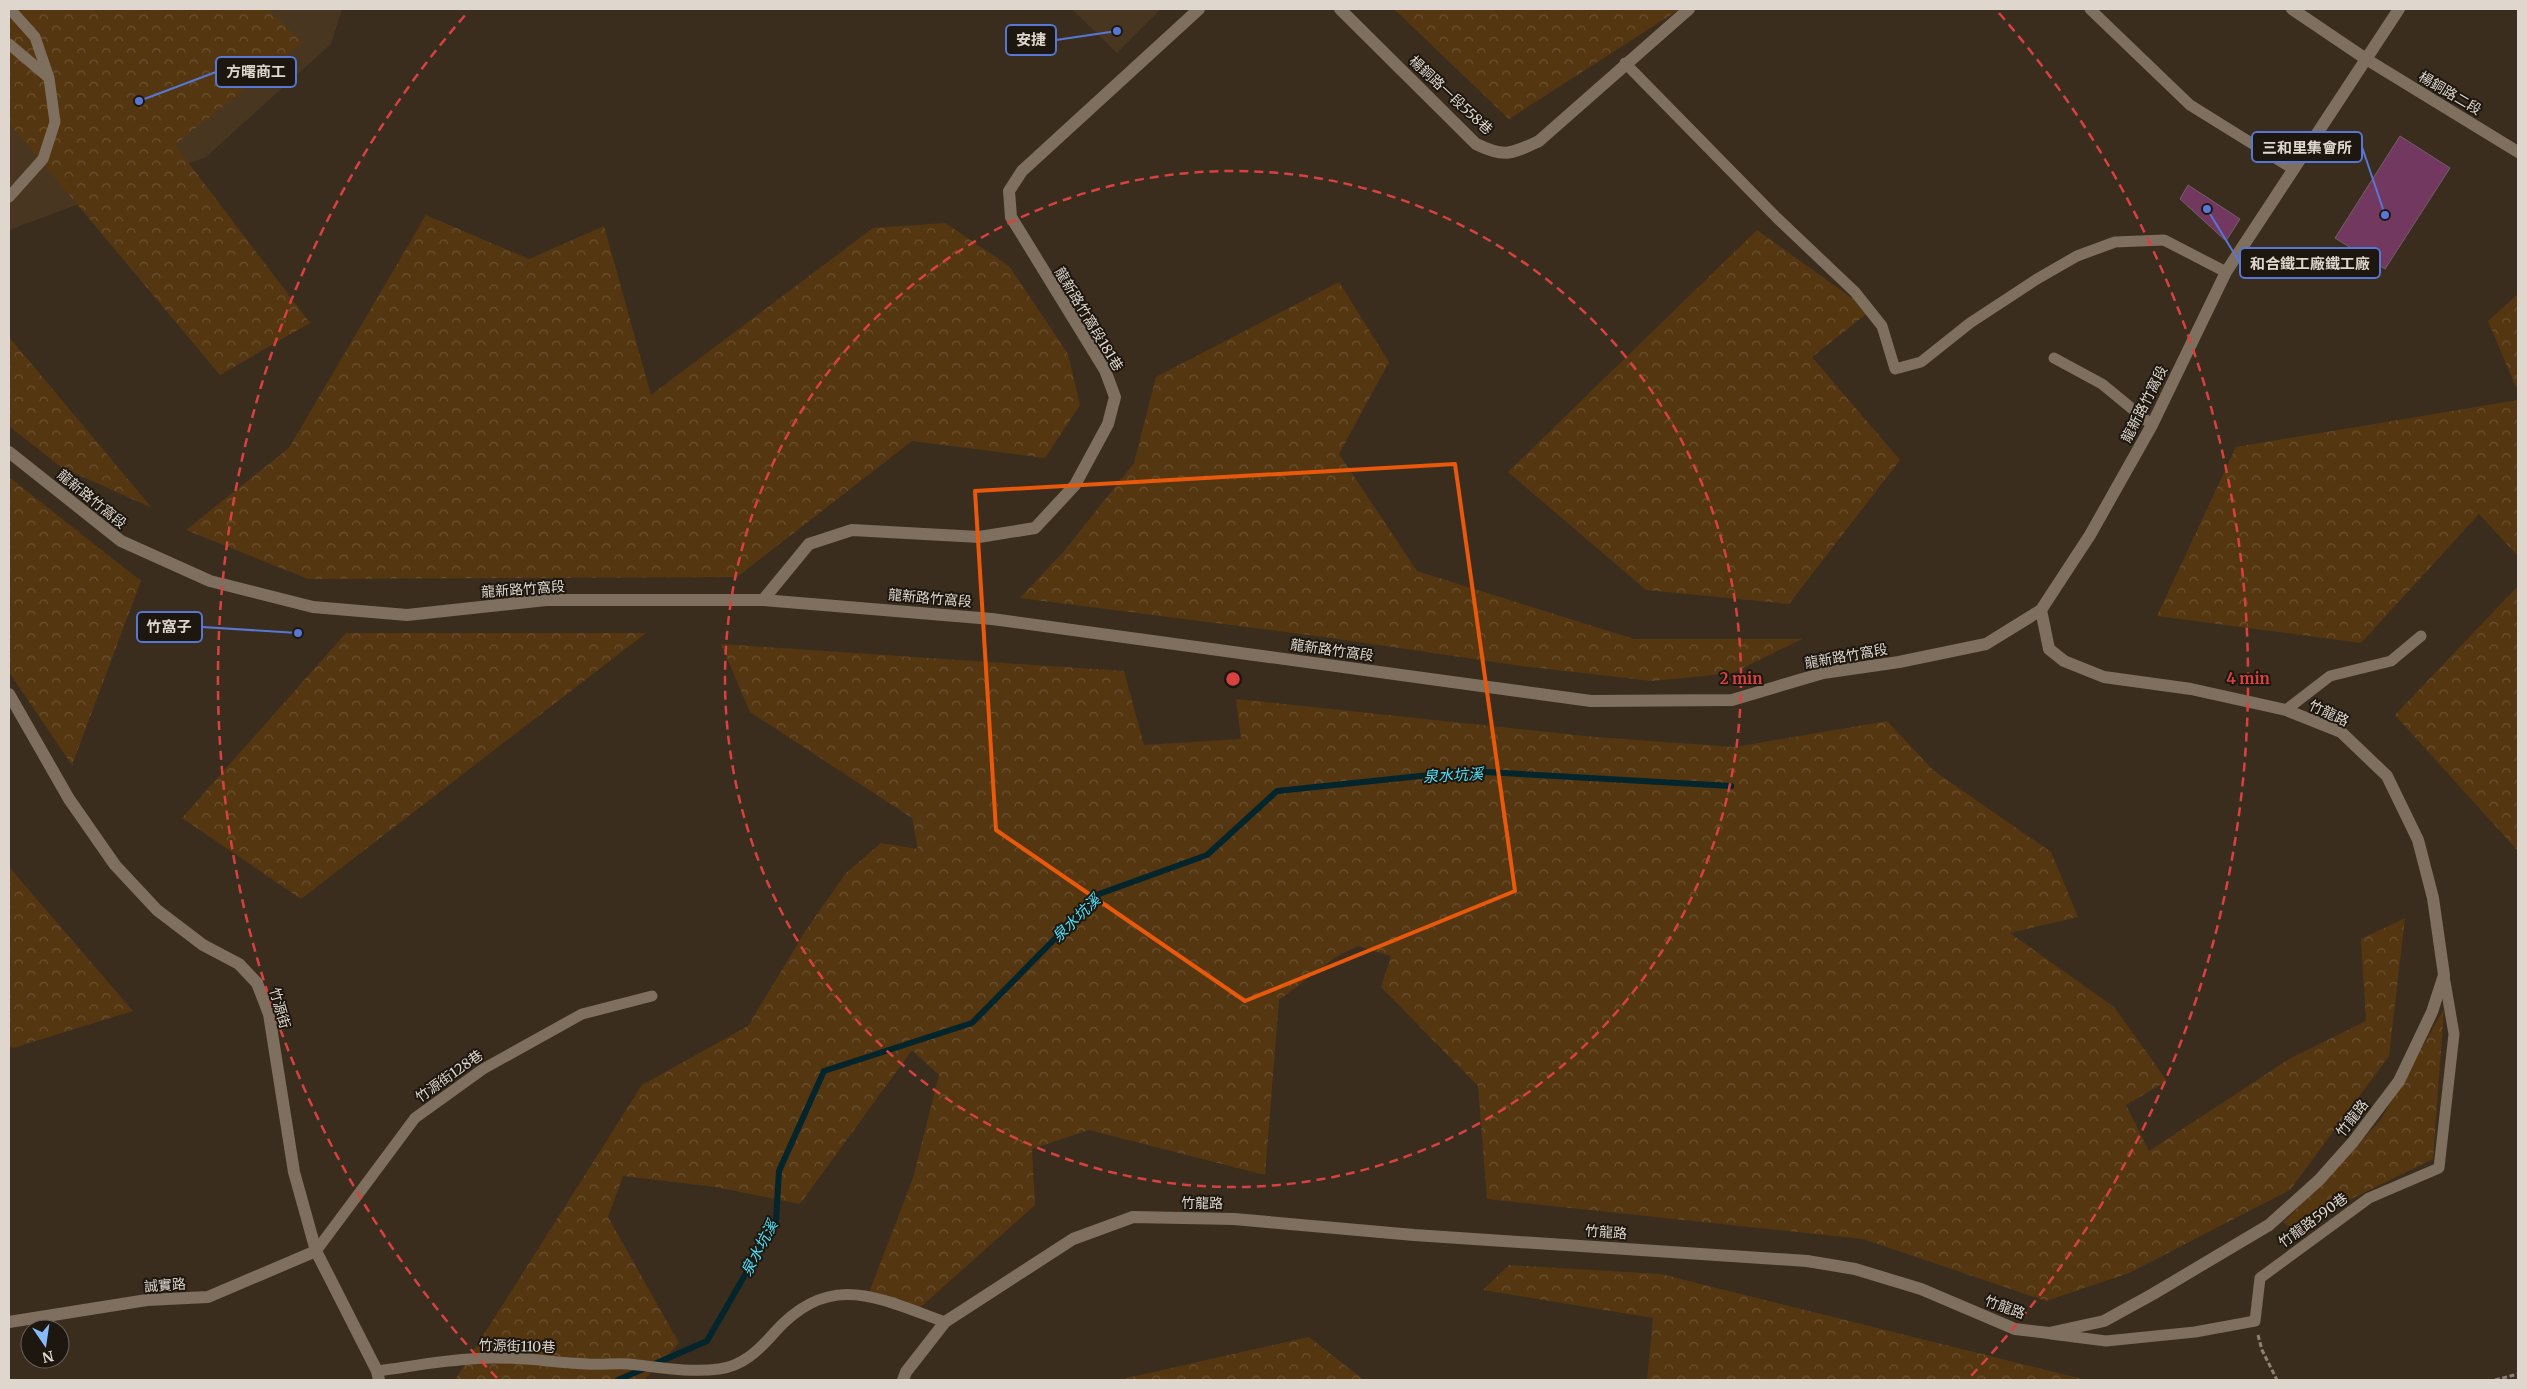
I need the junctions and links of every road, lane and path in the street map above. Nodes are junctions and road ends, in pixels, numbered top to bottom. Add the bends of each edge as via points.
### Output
1 (10, 9) edge
2 (1199, 9) edge
3 (1340, 9) edge
4 (1689, 9) edge
5 (2090, 9) edge
6 (2292, 9) edge
7 (2399, 9) edge
8 (9, 44) edge
9 (2366, 59) junction
10 (1626, 63) junction
11 (49, 78) junction
12 (2518, 152) edge
13 (2293, 170) junction
14 (9, 197) edge
15 (2226, 272) junction
16 (2054, 358) dead end
17 (2152, 425) junction
18 (9, 452) edge
19 (763, 600) junction
20 (2041, 610) junction
21 (2421, 636) dead end
22 (9, 694) edge
23 (2286, 710) junction
24 (2444, 975) junction
25 (652, 996) dead end
26 (316, 1251) junction
27 (2255, 1321) junction
28 (9, 1322) edge
29 (946, 1322) junction
30 (2049, 1333) junction
31 (2518, 1374) edge
32 (378, 1376) edge
33 (903, 1380) edge
34 (2277, 1380) edge
35 (2495, 1380) edge

1 - 11 lane via 35,37
2 - 19 street, 龍新路竹窩段181巷 via 1022,171 1009,191 1011,217 1105,370 1115,397 1108,424 1075,485 1035,528 979,537 852,530 809,544
3 - 10 street, 楊銅路一段558巷 via 1476,144 1496,154 1512,154 1540,141
4 - 10 street, 楊銅路一段558巷
5 - 13 lane via 2190,105
6 - 9 street, 楊銅路二段
7 - 9 street, 龍新路竹窩段
8 - 11 lane
9 - 12 street, 楊銅路二段
9 - 13 street, 龍新路竹窩段
10 - 15 lane via 1777,218 1855,292 1882,326 1895,369 1922,362 1970,323 2037,279 2077,256 2115,242 2164,240
11 - 14 lane via 56,122 42,159
13 - 15 street, 龍新路竹窩段
15 - 17 street, 龍新路竹窩段
16 - 17 lane via 2102,384
17 - 20 street, 龍新路竹窩段 via 2090,535
18 - 19 street, 龍新路竹窩段 via 121,542 210,580 312,607 407,615 546,600
19 - 20 street, 龍新路竹窩段 via 992,618 1591,701 1732,700 1823,673 1986,644
20 - 23 street, 竹龍路 via 2049,649 2064,661 2104,677 2191,689
21 - 23 lane via 2391,661 2330,676
22 - 26 street, 竹源街 via 69,799 115,865 157,910 203,945 239,964 257,983 269,1014 294,1172
23 - 24 street, 竹龍路 via 2341,732 2386,776 2418,840 2433,898
24 - 27 lane, 竹龍路590巷 via 2454,1034 2438,1168 2369,1198 2260,1278
24 - 30 street, 竹龍路 via 2432,1012 2399,1081 2353,1142 2319,1180 2269,1225 2153,1294 2104,1321
25 - 26 lane, 竹源街128巷 via 582,1014 483,1069 415,1118
26 - 28 street, 誠實路 via 208,1297 147,1300
26 - 32 street, 竹源街
27 - 30 lane via 2195,1332 2106,1341
27 - 34 path via 2262,1350
29 - 30 street, 竹龍路 via 1073,1239 1133,1218 1234,1219 1414,1235 1807,1261 1855,1269 1921,1289 2015,1329
29 - 32 lane, 竹源街110巷 via 877,1297 854,1294 801,1306 758,1350 737,1364 719,1369 670,1371 627,1364 589,1365 492,1358
29 - 33 street, 竹龍路
31 - 35 path

